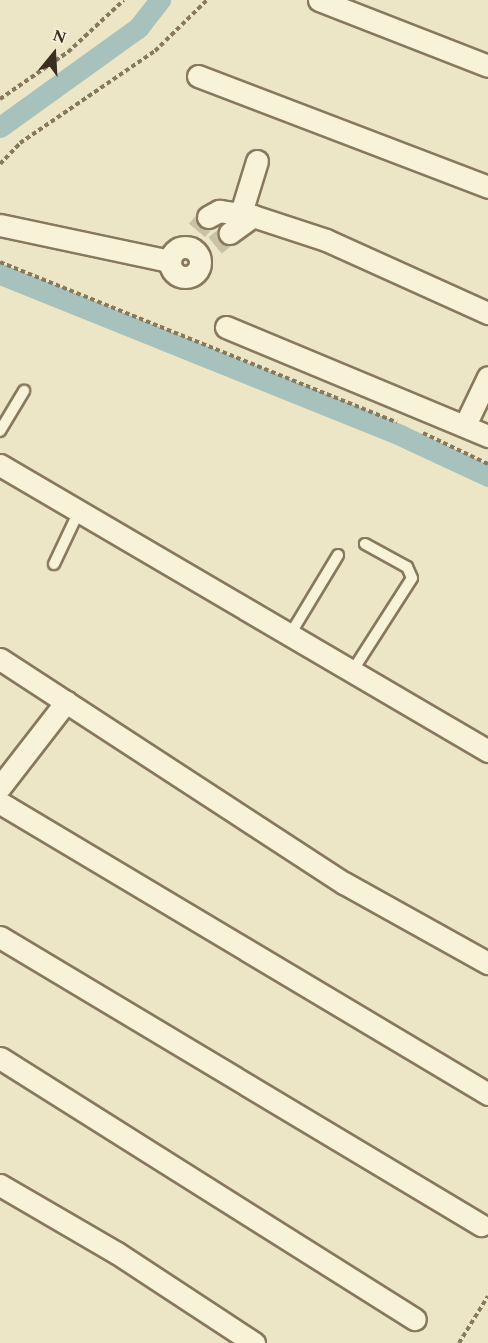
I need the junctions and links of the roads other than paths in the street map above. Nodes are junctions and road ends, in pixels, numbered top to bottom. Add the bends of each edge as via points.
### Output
1 (319, 0) edge
2 (488, 66) edge
3 (198, 76) dead end
4 (257, 161) dead end
5 (488, 187) edge
6 (0, 225) edge
7 (213, 235) junction
8 (488, 313) edge
9 (226, 327) dead end
10 (488, 377) edge
11 (24, 391) dead end
12 (465, 425) junction
13 (0, 432) edge
14 (488, 436) edge
15 (0, 465) edge
16 (79, 511) junction
17 (365, 544) dead end
18 (338, 555) dead end
19 (54, 564) dead end
20 (291, 633) junction
21 (0, 659) edge
22 (353, 670) junction
23 (66, 702) junction
24 (488, 751) edge
25 (0, 798) edge
26 (0, 937) edge
27 (488, 963) edge
28 (0, 1058) edge
29 (488, 1094) edge
30 (0, 1185) edge
31 (481, 1225) dead end
32 (415, 1319) dead end
33 (254, 1343) edge

1 - 2 street
3 - 5 street
4 - 7 street
6 - 7 street
7 - 8 street via 326,240
9 - 12 street
10 - 12 street
11 - 13 lane
12 - 14 street
15 - 16 street
16 - 19 lane
16 - 20 street
17 - 22 lane via 407,567 412,578
18 - 20 lane
20 - 22 street
21 - 23 street
22 - 24 street
23 - 25 street
23 - 27 street via 344,883
25 - 29 street
26 - 31 street
28 - 32 street
30 - 33 street via 117,1253

